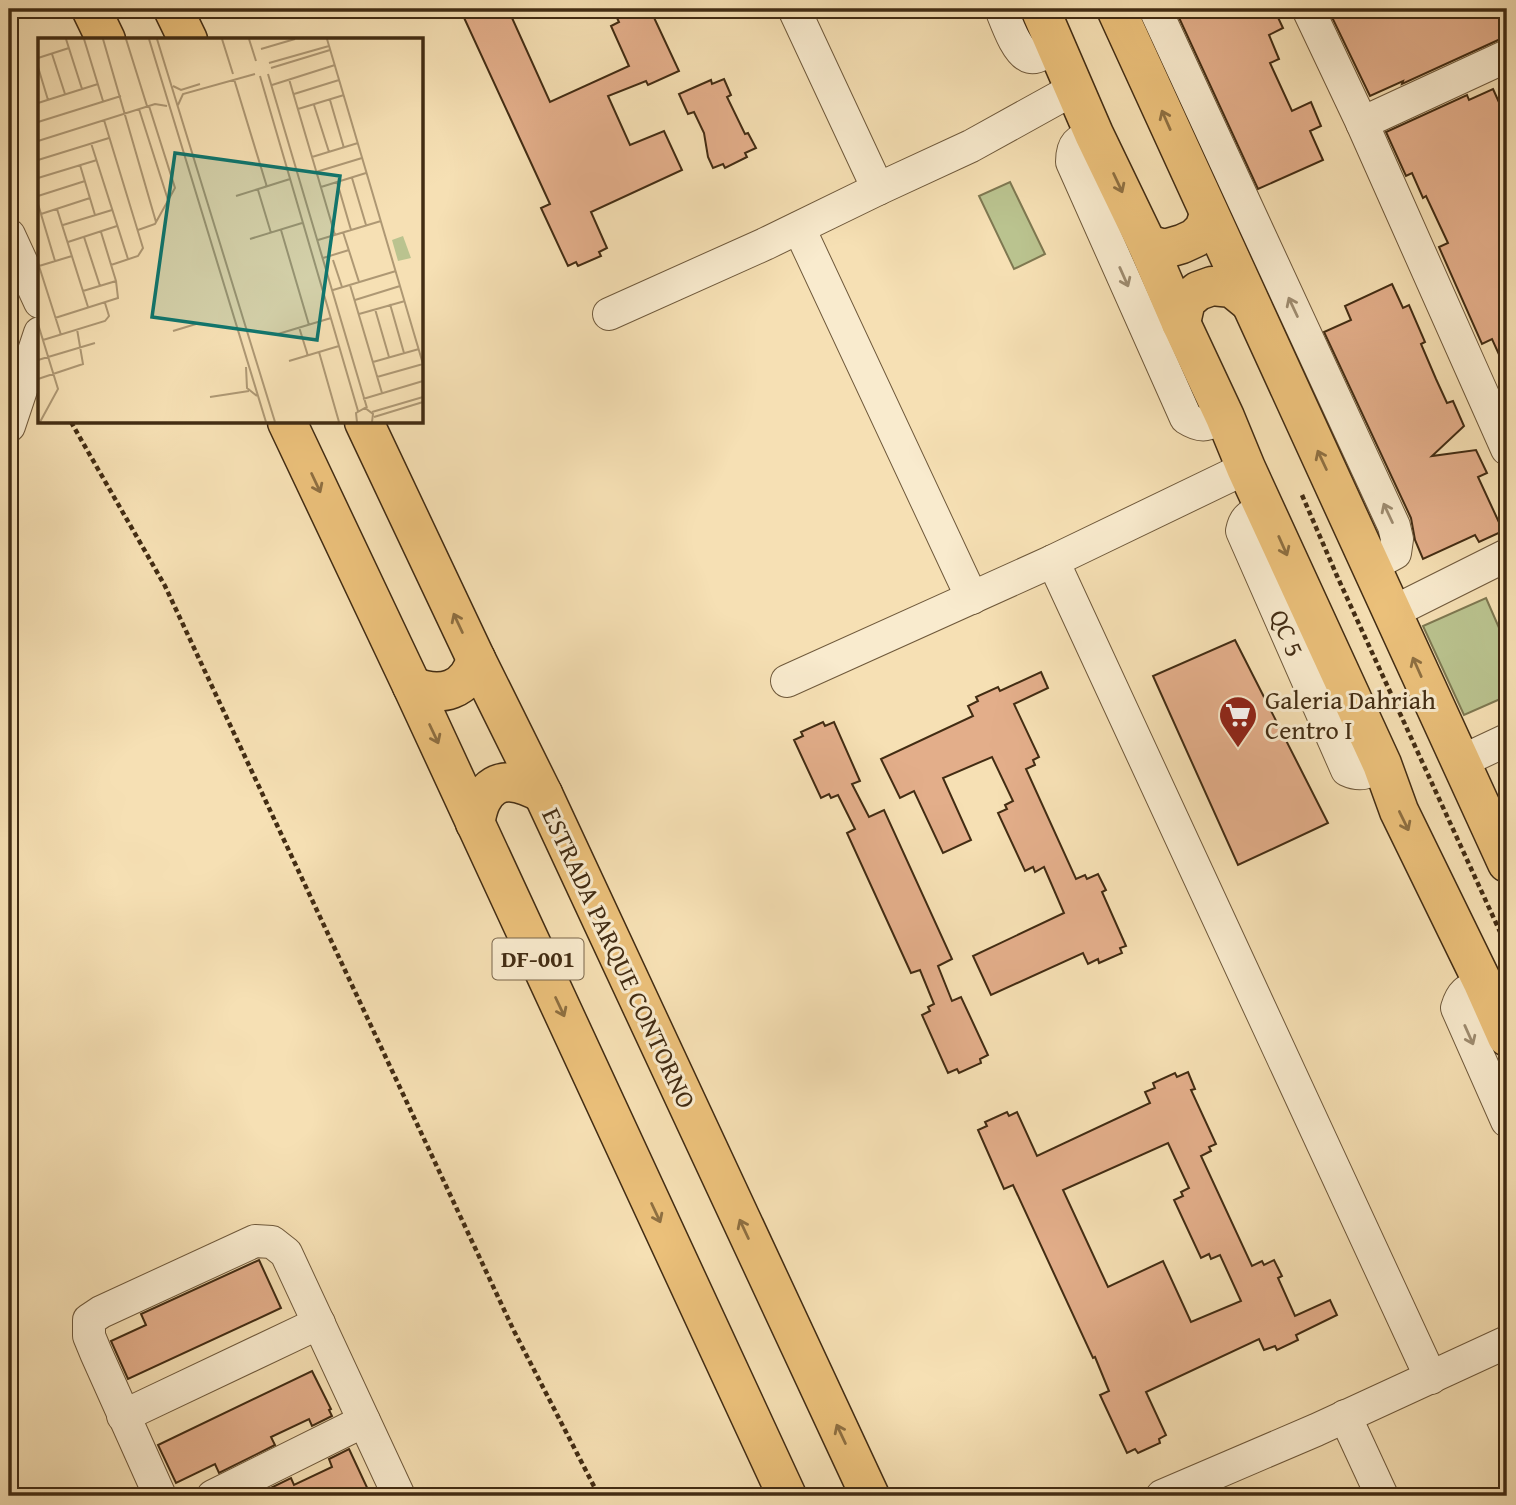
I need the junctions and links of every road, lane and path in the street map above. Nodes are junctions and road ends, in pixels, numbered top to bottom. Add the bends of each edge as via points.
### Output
1 (91, 9) edge
2 (173, 9) edge
3 (794, 9) edge
4 (1001, 9) edge
5 (1040, 9) edge
6 (1115, 9) edge
7 (1155, 9) edge
8 (1308, 9) edge
9 (105, 38) edge
10 (187, 38) edge
11 (1055, 44) junction
12 (1505, 62) edge
13 (1074, 89) junction
14 (1362, 123) junction
15 (1094, 134) junction
16 (878, 189) junction
17 (1209, 215) junction
18 (799, 228) junction
19 (9, 235) edge
20 (1147, 244) junction
21 (38, 298) edge
22 (1248, 301) junction
23 (609, 314) dead end
24 (1181, 323) junction
25 (38, 339) edge
26 (1225, 417) junction
27 (72, 424) edge
28 (288, 424) edge
29 (365, 424) edge
30 (9, 426) edge
31 (1507, 449) edge
32 (1246, 468) junction
33 (1507, 555) edge
34 (1053, 561) junction
35 (1371, 566) junction
36 (972, 598) junction
37 (1393, 612) junction
38 (476, 659) junction
39 (787, 681) dead end
40 (412, 686) junction
41 (1507, 740) edge
42 (1460, 762) junction
43 (543, 794) junction
44 (1399, 811) junction
45 (475, 823) junction
46 (1507, 863) edge
47 (1483, 983) junction
48 (1507, 1037) edge
49 (1507, 1121) edge
50 (318, 1323) junction
51 (1507, 1342) edge
52 (1431, 1378) junction
53 (123, 1416) junction
54 (1345, 1416) junction
55 (364, 1421) junction
56 (160, 1496) edge
57 (213, 1496) edge
58 (399, 1496) edge
59 (599, 1496) edge
60 (787, 1496) edge
61 (870, 1496) edge
62 (1162, 1496) edge
63 (1382, 1496) edge

1 - 9 main road
2 - 10 main road
3 - 16 street
4 - 11 street via 1020,51 1040,56
5 - 11 main road
17 -> 6 main road
35 -> 7 street via 1395,552 1394,526
8 - 14 street
11 - 13 main road
12 - 14 street
13 - 15 main road
13 - 16 street via 971,146
14 - 31 street
15 -> 20 main road
15 -> 26 street via 1072,149 1072,162 1186,418 1197,425
16 - 18 street
17 - 20 main road via 1205,229 1195,238 1165,248
17 - 22 main road
18 - 23 street
18 - 36 street
19 - 21 street
20 - 24 main road
22 - 24 main road via 1232,288 1212,286 1186,301
35 -> 22 main road
24 - 26 main road
25 - 30 street
26 - 32 main road
27 - 59 path via 165,586 514,1331
28 -> 40 main road, DF-001
38 -> 29 main road, ESTRADA PARQUE CONTORNO / DF-001
32 - 34 street
32 -> 44 main road via 1382,764
33 - 37 street
34 - 36 street
34 - 52 street
35 - 37 main road
36 - 39 street
42 -> 37 main road
38 - 40 main road via 459,686 436,692
38 - 43 main road, ESTRADA PARQUE CONTORNO / DF-001
40 -> 45 main road, DF-001
41 - 42 street
42 - 44 path via 1431,779
42 - 46 main road
43 - 45 main road via 527,785 503,783 487,793
61 -> 43 main road, ESTRADA PARQUE CONTORNO / DF-001
44 -> 47 main road
45 -> 60 main road, DF-001
47 - 48 main road
47 -> 49 street via 1467,990 1457,1008
50 - 53 street
50 - 53 street via 286,1253 272,1242 255,1241 101,1312 89,1320 89,1336
50 - 55 street
51 - 52 street
52 - 54 street
53 - 56 street
54 - 62 street
54 - 63 street
55 - 57 street
55 - 58 street

